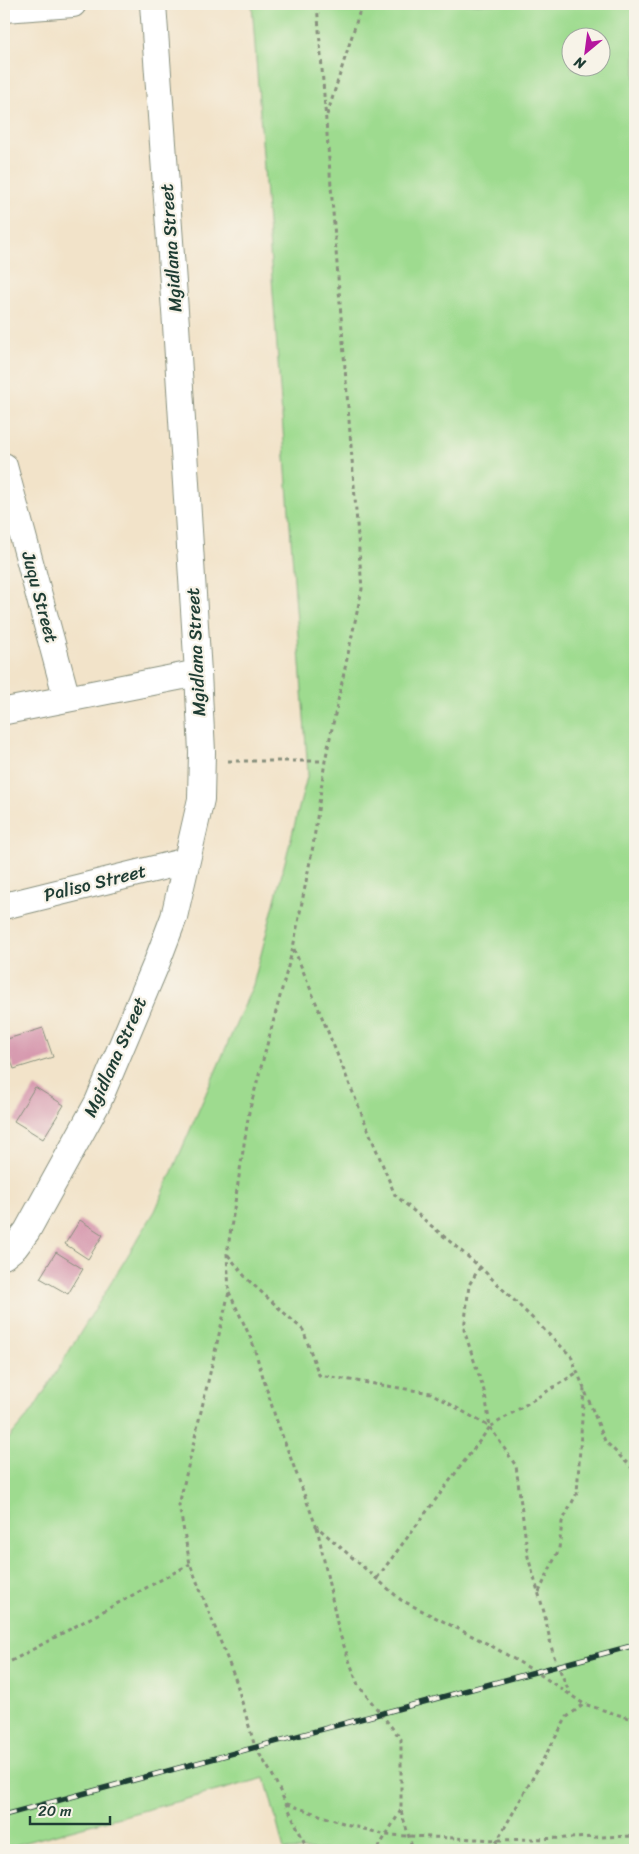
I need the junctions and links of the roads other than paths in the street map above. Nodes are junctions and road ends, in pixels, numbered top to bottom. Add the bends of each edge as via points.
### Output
1 (74, 4) edge
2 (154, 4) edge
3 (4, 9) edge
4 (4, 466) edge
5 (10, 510) edge
6 (198, 673) junction
7 (67, 699) junction
8 (4, 710) edge
9 (186, 861) junction
10 (4, 906) edge
11 (4, 1256) edge

1 - 3 street
2 - 6 street, Mgidlana Street
4 - 5 street, Juqu Street
5 - 7 street, Juqu Street
6 - 7 street
6 - 9 street, Mgidlana Street via 201,800
7 - 8 street
9 - 10 street, Paliso Street
9 - 11 street, Mgidlana Street via 174,916 98,1102 27,1231

